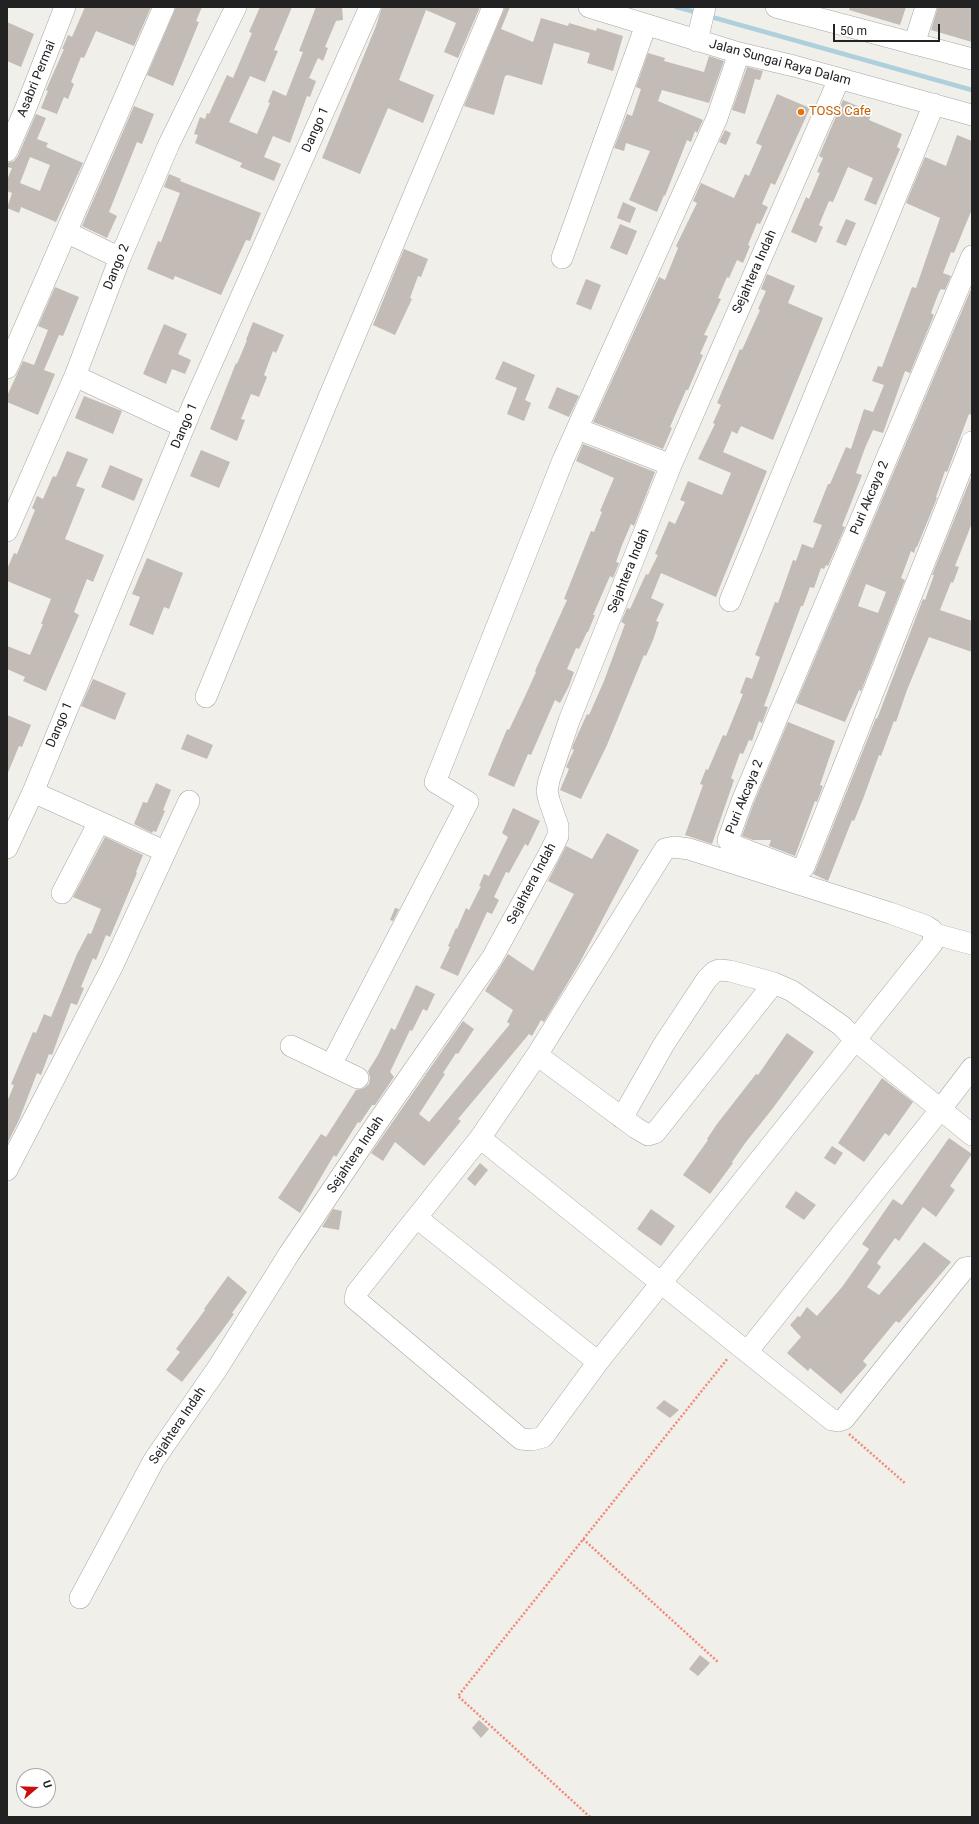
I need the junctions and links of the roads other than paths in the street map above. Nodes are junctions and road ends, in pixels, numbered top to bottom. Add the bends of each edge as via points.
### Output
1 (65, 7) edge
2 (164, 7) edge
3 (236, 7) edge
4 (370, 7) edge
5 (492, 7) edge
6 (591, 7) edge
7 (705, 7) edge
8 (776, 7) edge
9 (926, 7) edge
10 (815, 12) edge
11 (646, 25) junction
12 (698, 36) junction
13 (914, 44) junction
14 (739, 53) junction
15 (972, 59) edge
16 (839, 79) junction
17 (934, 104) junction
18 (972, 115) edge
19 (7, 151) edge
20 (66, 232) junction
21 (972, 256) edge
22 (120, 258) junction
23 (562, 258) dead end
24 (7, 368) edge
25 (74, 376) junction
26 (184, 427) junction
27 (578, 429) junction
28 (972, 442) edge
29 (671, 465) junction
30 (7, 531) edge
31 (730, 601) dead end
32 (206, 697) dead end
33 (33, 792) junction
34 (189, 801) dead end
35 (99, 822) junction
36 (7, 848) edge
37 (164, 852) junction
38 (62, 893) dead end
39 (935, 934) junction
40 (972, 944) edge
41 (774, 983) junction
42 (855, 1040) junction
43 (291, 1046) dead end
44 (537, 1055) junction
45 (330, 1065) junction
46 (972, 1068) edge
47 (358, 1078) dead end
48 (972, 1086) edge
49 (945, 1114) junction
50 (622, 1118) junction
51 (972, 1136) edge
52 (480, 1138) junction
53 (7, 1170) edge
54 (417, 1218) junction
55 (972, 1266) edge
56 (661, 1283) junction
57 (747, 1352) junction
58 (598, 1362) junction
59 (80, 1598) dead end

1 - 19 street, Asabri Permai
2 - 20 street
3 - 22 street, Dango 2 via 169,144
4 - 26 street, Dango 1
5 - 32 street
6 - 11 street, Jalan Sungai Raya Dalam
7 - 12 street
8 - 10 street
9 - 13 street
10 - 13 street
11 - 12 street, Jalan Sungai Raya Dalam
11 - 23 street
12 - 14 street, Jalan Sungai Raya Dalam
13 - 15 street
14 - 16 street, Jalan Sungai Raya Dalam
14 - 27 street via 717,118
16 - 17 street, Jalan Sungai Raya Dalam
16 - 29 street, Sejahtera Indah
17 - 18 street, Jalan Sungai Raya Dalam
17 - 31 street
20 - 22 street
20 - 24 street
21 - 28 street, Puri Akcaya 2 via 742,801 728,840 733,844 798,870 804,867
22 - 25 street, Dango 2
25 - 26 street
25 - 30 street, Dango 2
26 - 33 street, Dango 1
27 - 29 street
27 - 45 street via 563,460 434,782 468,802
29 - 59 street, Sejahtera Indah via 569,721 549,780 547,791 558,826 558,836 549,854 492,958 377,1123 289,1254 217,1369 154,1460
33 - 35 street
33 - 36 street, Dango 1
34 - 37 street
35 - 37 street
35 - 38 street
37 - 53 street via 112,967
39 - 40 street
39 - 42 street via 932,944
39 - 44 street via 926,926 911,920 696,851 674,847 665,849
41 - 42 street via 792,991 842,1026
41 - 50 street via 655,1133 648,1135
41 - 50 street via 730,971 714,972 664,1044
42 - 49 street
42 - 56 street
43 - 45 street
44 - 50 street
44 - 52 street
45 - 47 street
46 - 49 street
48 - 49 street
49 - 51 street
49 - 57 street via 781,1319
52 - 54 street
52 - 56 street
54 - 58 street
54 - 58 street via 355,1299 521,1439 543,1437
55 - 57 street via 965,1268 844,1419 832,1420
56 - 57 street
56 - 58 street

